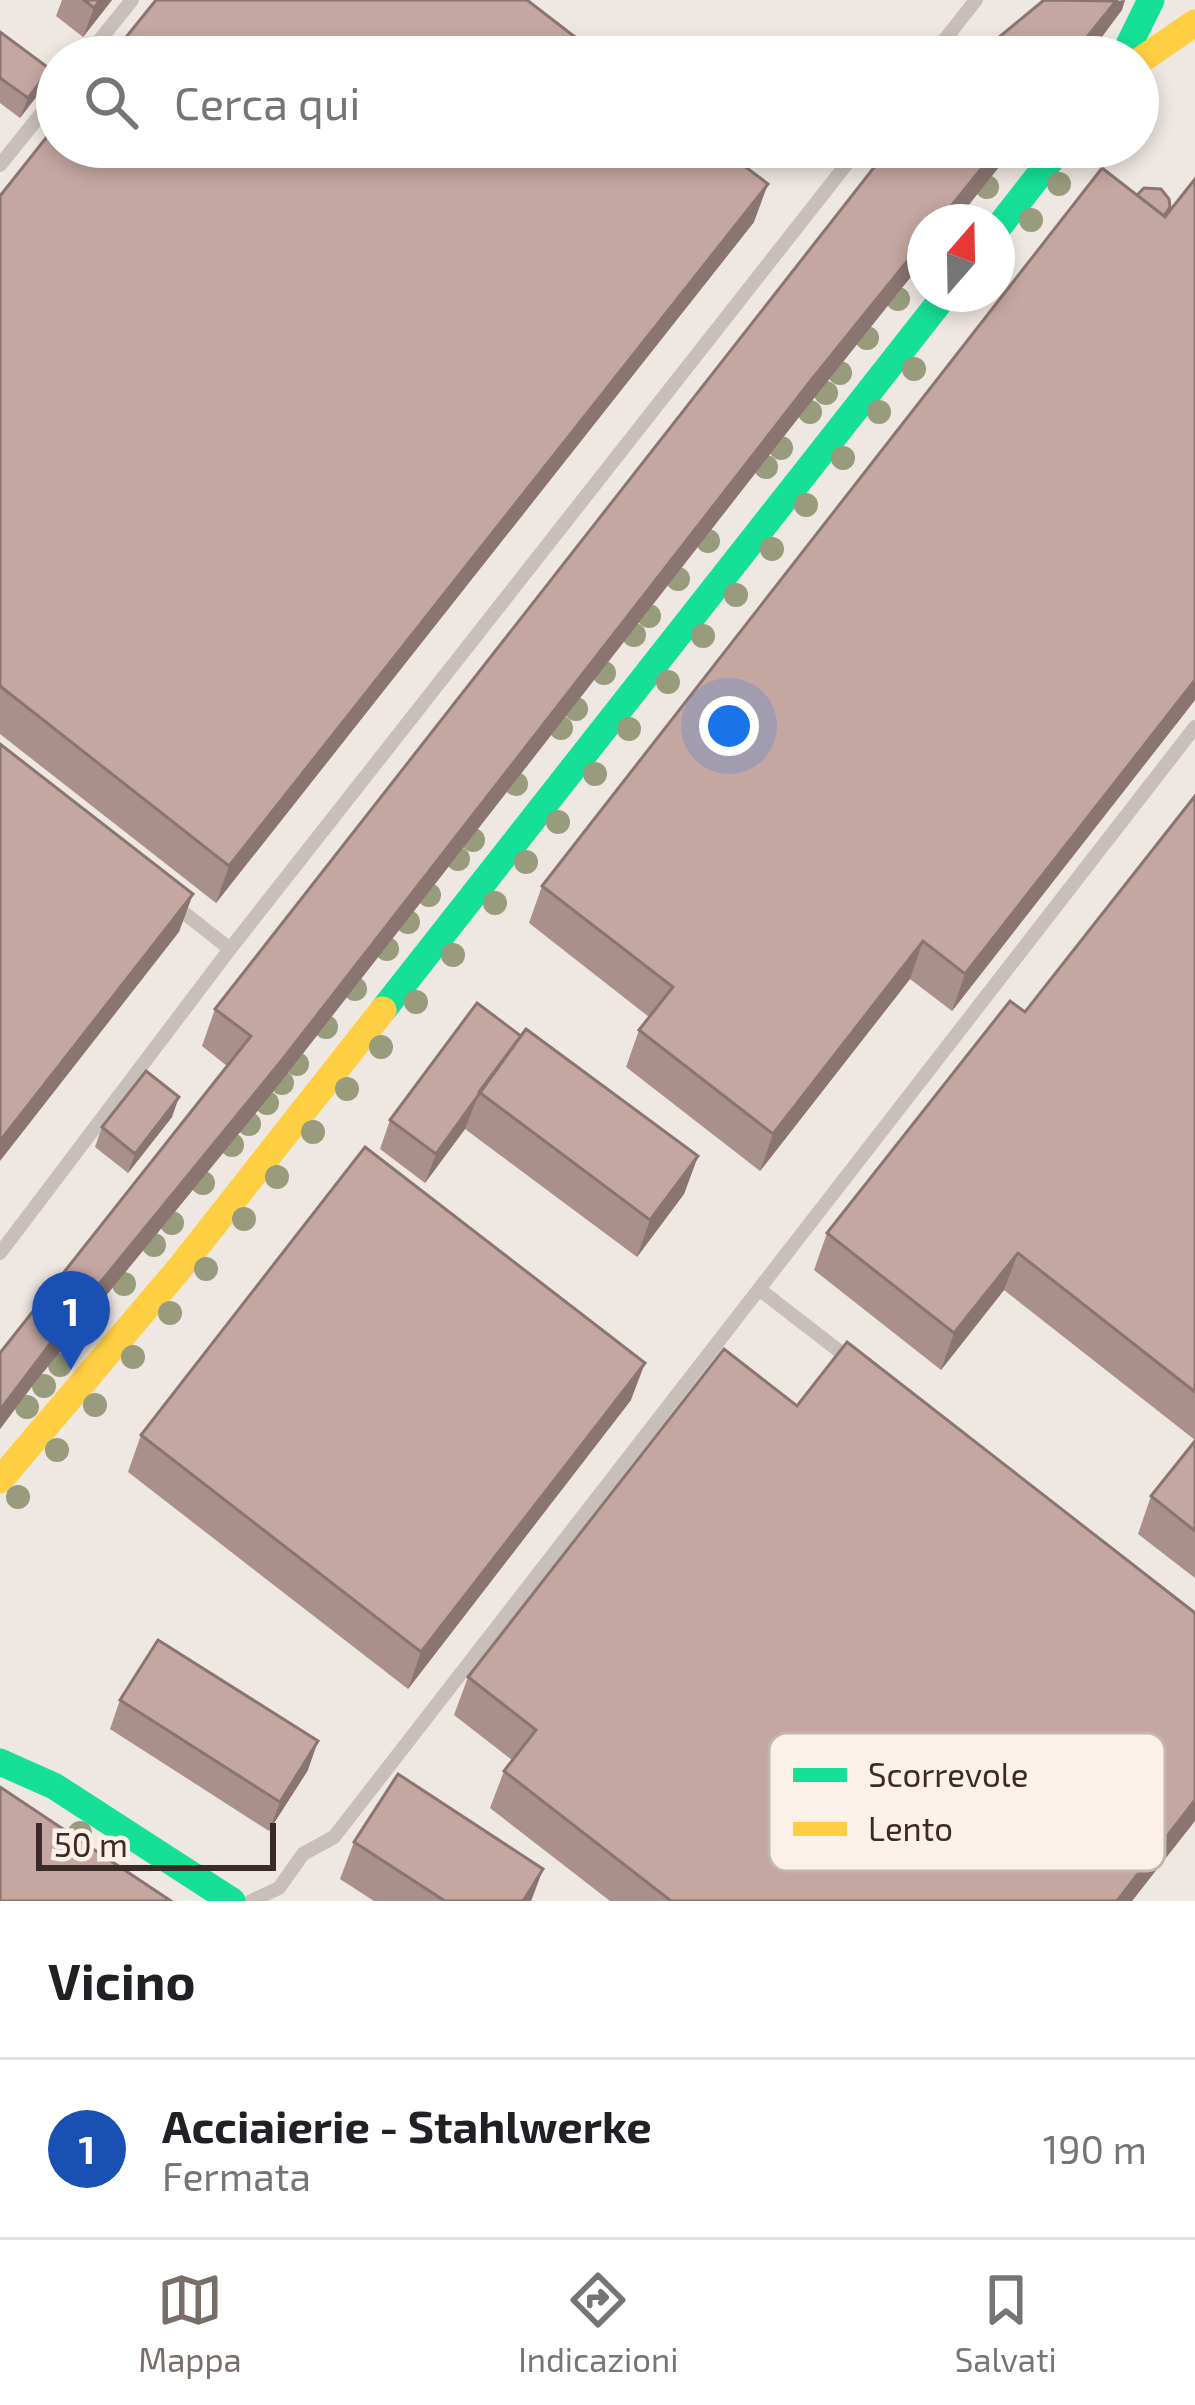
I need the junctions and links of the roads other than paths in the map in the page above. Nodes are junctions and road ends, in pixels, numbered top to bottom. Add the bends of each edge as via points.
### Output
1 (132, 0) edge
2 (976, 0) edge
3 (1150, 0) edge
4 (1195, 23) edge
5 (103, 36) edge
6 (948, 36) edge
7 (1133, 36) edge
8 (1159, 48) edge
9 (36, 121) edge
10 (0, 166) edge
11 (844, 168) edge
12 (1045, 168) edge
13 (1015, 206) edge
14 (932, 312) edge
15 (1195, 727) edge
16 (159, 893) edge
17 (230, 949) junction
18 (0, 1253) edge
19 (759, 1289) junction
20 (873, 1376) edge
21 (0, 1480) edge
22 (0, 1762) edge
23 (232, 1901) edge
24 (251, 1901) edge

1 - 5 lane
2 - 6 lane
3 - 7 main road
4 - 8 main road
9 - 10 lane
11 - 17 lane
12 - 13 main road
14 - 21 main road via 179,1269
15 - 19 lane
16 - 17 lane
17 - 18 lane
19 - 20 lane
19 - 24 lane via 334,1837 303,1854 279,1888
22 - 23 main road via 54,1786

